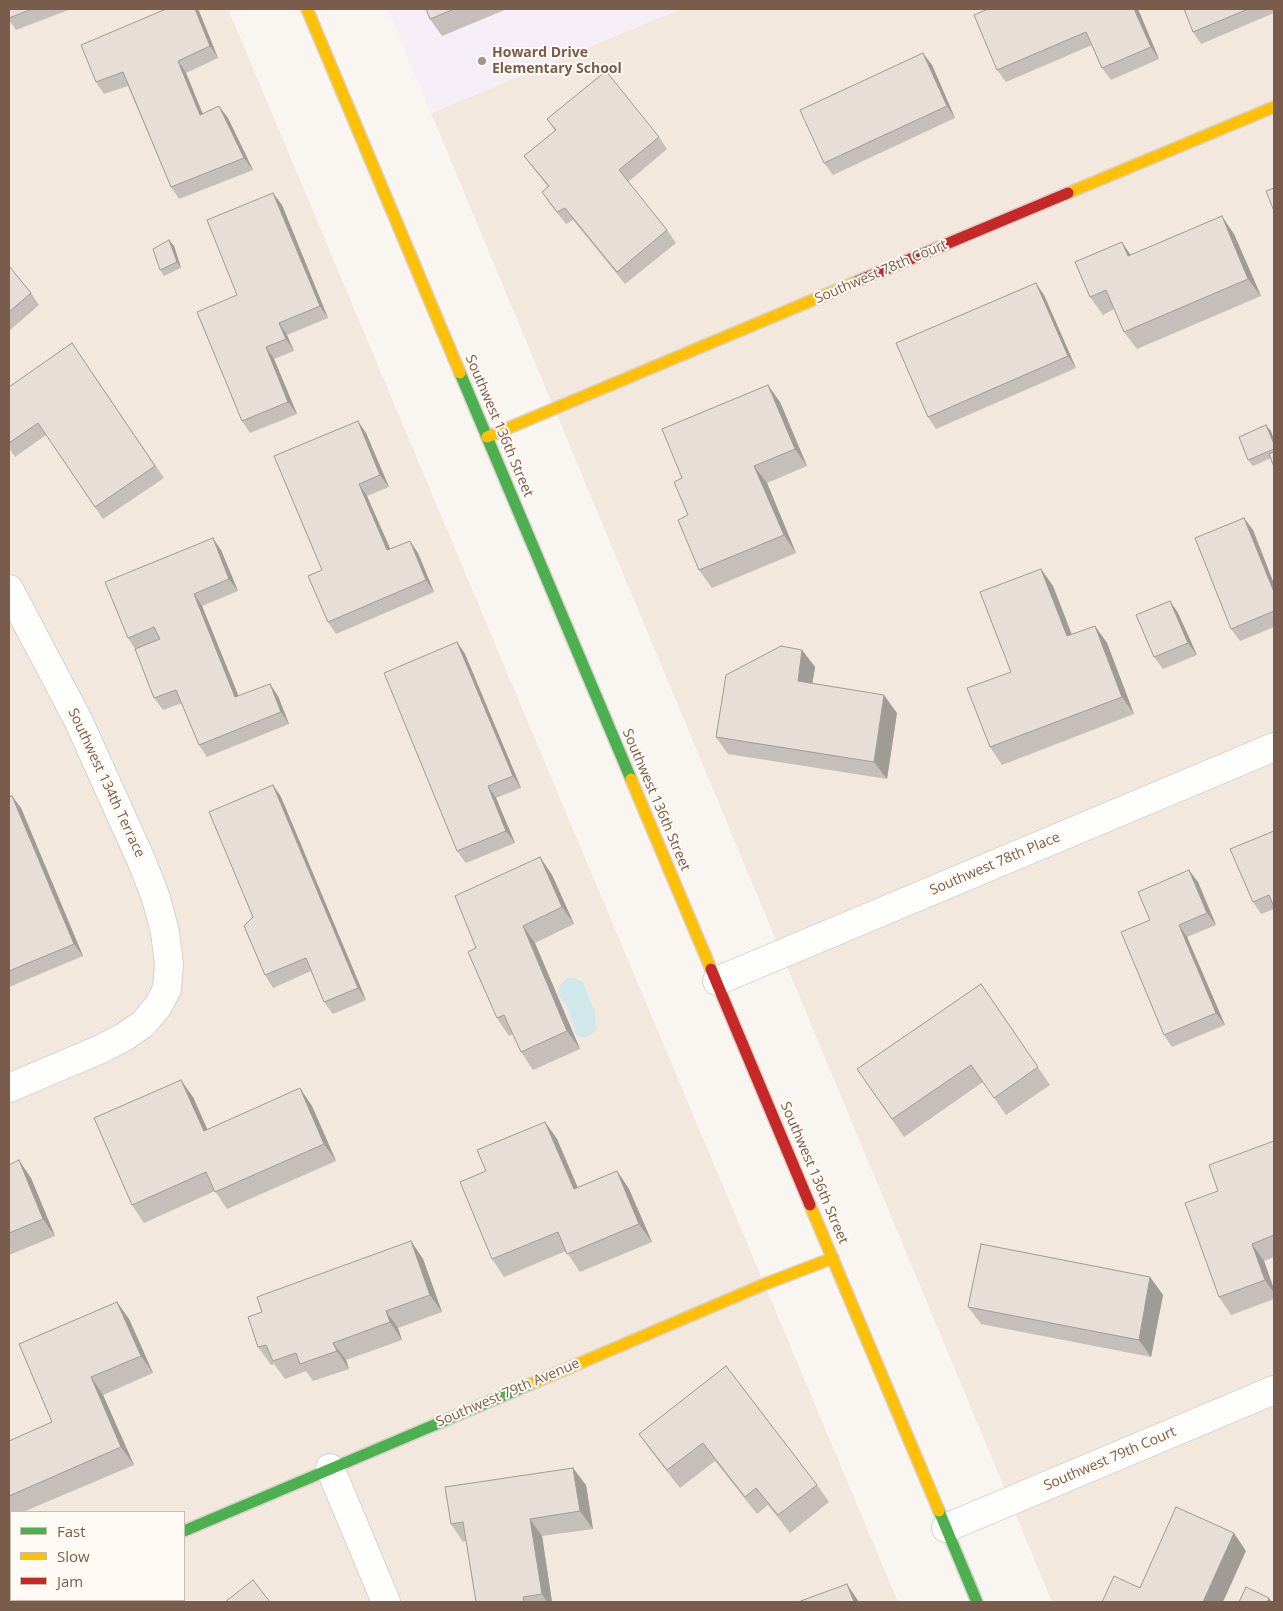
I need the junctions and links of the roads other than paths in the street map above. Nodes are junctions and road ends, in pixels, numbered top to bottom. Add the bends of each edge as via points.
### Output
1 (307, 9) edge
2 (1274, 107) edge
3 (487, 437) junction
4 (9, 589) edge
5 (1274, 747) edge
6 (717, 981) junction
7 (9, 1088) edge
8 (833, 1258) junction
9 (1274, 1390) edge
10 (330, 1468) junction
11 (946, 1528) junction
12 (185, 1531) edge
13 (386, 1602) edge
14 (978, 1602) edge

1 - 3 street, Southwest 136th Street
2 - 3 street, Southwest 78th Court
3 - 6 street, Southwest 136th Street
4 - 7 street, Southwest 134th Terrace via 82,729 156,898 169,964 167,989 143,1024 124,1037
5 - 6 street, Southwest 78th Place
6 - 8 street, Southwest 136th Street
8 - 10 street, Southwest 79th Avenue
8 - 11 street, Southwest 136th Street
9 - 11 street, Southwest 79th Court
10 - 12 street, Southwest 79th Avenue
10 - 13 street
11 - 14 street, Southwest 136th Street

